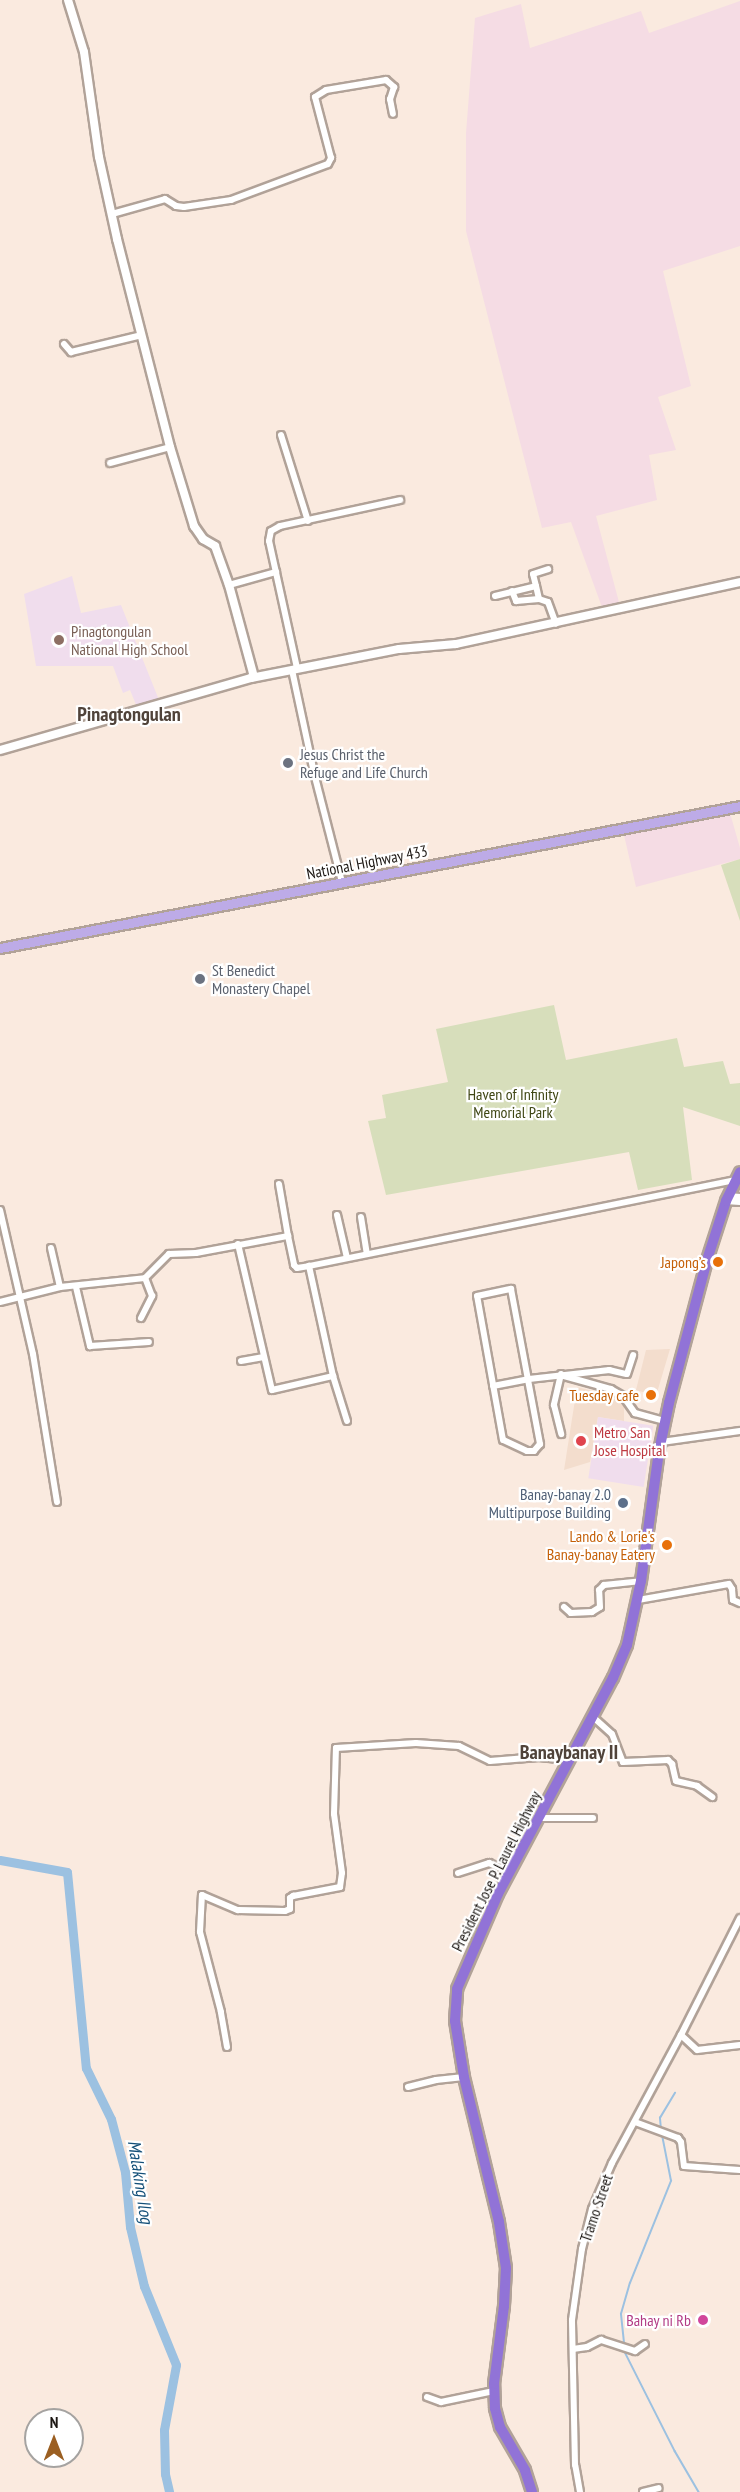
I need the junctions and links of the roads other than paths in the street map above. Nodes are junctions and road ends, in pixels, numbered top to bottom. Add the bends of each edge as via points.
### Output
1 (68, 0) edge
2 (393, 114) dead end
3 (112, 214) junction
4 (142, 335) junction
5 (64, 344) dead end
6 (281, 435) dead end
7 (170, 447) junction
8 (110, 463) dead end
9 (400, 500) dead end
10 (308, 521) junction
11 (548, 569) dead end
12 (276, 572) junction
13 (740, 582) edge
14 (229, 585) junction
15 (536, 586) junction
16 (512, 591) junction
17 (495, 596) dead end
18 (539, 599) junction
19 (556, 624) junction
20 (295, 669) junction
21 (254, 677) junction
22 (0, 750) edge
23 (740, 806) edge
24 (342, 882) junction
25 (0, 948) edge
26 (737, 1176) edge
27 (279, 1184) dead end
28 (740, 1197) edge
29 (727, 1199) junction
30 (740, 1202) edge
31 (0, 1210) edge
32 (338, 1215) dead end
33 (361, 1217) dead end
34 (288, 1236) junction
35 (238, 1244) junction
36 (51, 1248) dead end
37 (367, 1254) junction
38 (347, 1258) junction
39 (309, 1266) junction
40 (145, 1278) junction
41 (60, 1287) junction
42 (76, 1287) junction
43 (20, 1296) junction
44 (0, 1302) edge
45 (141, 1318) dead end
46 (149, 1342) dead end
47 (633, 1355) dead end
48 (264, 1357) junction
49 (241, 1361) dead end
50 (561, 1374) junction
51 (333, 1376) junction
52 (529, 1379) junction
53 (493, 1386) junction
54 (347, 1421) dead end
55 (665, 1421) junction
56 (740, 1431) edge
57 (561, 1434) dead end
58 (660, 1442) junction
59 (57, 1502) dead end
60 (641, 1581) junction
61 (638, 1600) junction
62 (740, 1603) edge
63 (564, 1606) dead end
64 (593, 1717) junction
65 (569, 1760) junction
66 (712, 1797) dead end
67 (539, 1818) junction
68 (593, 1818) dead end
69 (510, 1872) junction
70 (458, 1873) dead end
71 (740, 1918) edge
72 (681, 2035) junction
73 (740, 2045) edge
74 (227, 2047) dead end
75 (464, 2078) junction
76 (408, 2087) dead end
77 (635, 2122) junction
78 (740, 2170) edge
79 (645, 2344) dead end
80 (573, 2349) junction
81 (494, 2391) junction
82 (427, 2397) dead end
83 (659, 2488) dead end
84 (532, 2492) edge
85 (580, 2492) edge
86 (643, 2492) edge

1 - 3 street via 84,52 99,158
2 - 3 street via 390,99 394,87 386,80 326,90 315,97 331,158 328,164 231,200 184,207 165,199
3 - 4 street
4 - 5 street via 71,352
4 - 7 street
6 - 10 street
7 - 8 street
7 - 14 street via 194,526 203,539 215,546
9 - 10 street
10 - 12 street via 271,531 269,541
11 - 15 street via 533,574
12 - 14 street
12 - 20 street
13 - 19 street
14 - 21 street
15 - 16 street
15 - 18 street
16 - 17 street
16 - 18 street via 516,601
18 - 19 street via 552,607
19 - 20 street
20 - 21 street
20 - 24 street via 315,777
21 - 22 street
23 - 24 main road, National Highway 433
24 - 25 main road, National Highway 433
26 - 29 highway, President Jose P. Laurel Highway
26 - 37 street
27 - 34 street
28 - 29 street
29 - 30 street
29 - 55 highway, President Jose P. Laurel Highway via 697,1295
31 - 43 street
32 - 38 street
33 - 37 street
34 - 35 street
34 - 39 street via 294,1265
35 - 40 street via 169,1254
35 - 48 street
36 - 41 street
37 - 38 street
38 - 39 street
39 - 51 street
40 - 42 street
40 - 45 street via 152,1296
41 - 42 street
41 - 43 street
42 - 46 street via 90,1346
43 - 44 street
43 - 59 street
47 - 50 street via 627,1374 609,1370
48 - 49 street
48 - 51 street via 272,1390
50 - 52 street
50 - 55 street via 611,1389 623,1396 635,1413
50 - 57 street via 554,1405
51 - 54 street
52 - 53 street
52 - 53 street via 540,1444 534,1452 504,1442
52 - 53 street via 511,1289 500,1291 477,1296
55 - 58 highway, President Jose P. Laurel Highway
56 - 58 street
58 - 60 highway, President Jose P. Laurel Highway
60 - 61 highway, President Jose P. Laurel Highway
60 - 63 street via 604,1585 599,1590 600,1607 592,1612 571,1613
61 - 62 street via 729,1584 733,1600
61 - 64 highway, President Jose P. Laurel Highway via 627,1645
64 - 65 highway, President Jose P. Laurel Highway
64 - 66 street via 612,1734 623,1762 668,1760 676,1781 696,1786
65 - 67 highway, President Jose P. Laurel Highway
65 - 74 street via 539,1757 490,1761 455,1745 336,1748 334,1814 342,1874 340,1887 293,1896 290,1909 285,1911 238,1910 202,1895 200,1932
67 - 68 street
67 - 69 highway, President Jose P. Laurel Highway
69 - 70 street via 489,1863
69 - 75 highway, President Jose P. Laurel Highway via 457,1989 455,2021
71 - 72 street, Tramo Street
72 - 73 street via 697,2050
72 - 77 street, Tramo Street
75 - 76 street
75 - 81 highway, President Jose P. Laurel Highway via 499,2222 506,2268
77 - 78 street via 678,2138 684,2166
77 - 80 street, Tramo Street via 592,2209 582,2248
79 - 80 street via 635,2351 601,2340
80 - 85 street, Tramo Street via 575,2465
81 - 82 street via 441,2402
81 - 84 highway, President Jose P. Laurel Highway via 500,2427 525,2470
83 - 86 street

